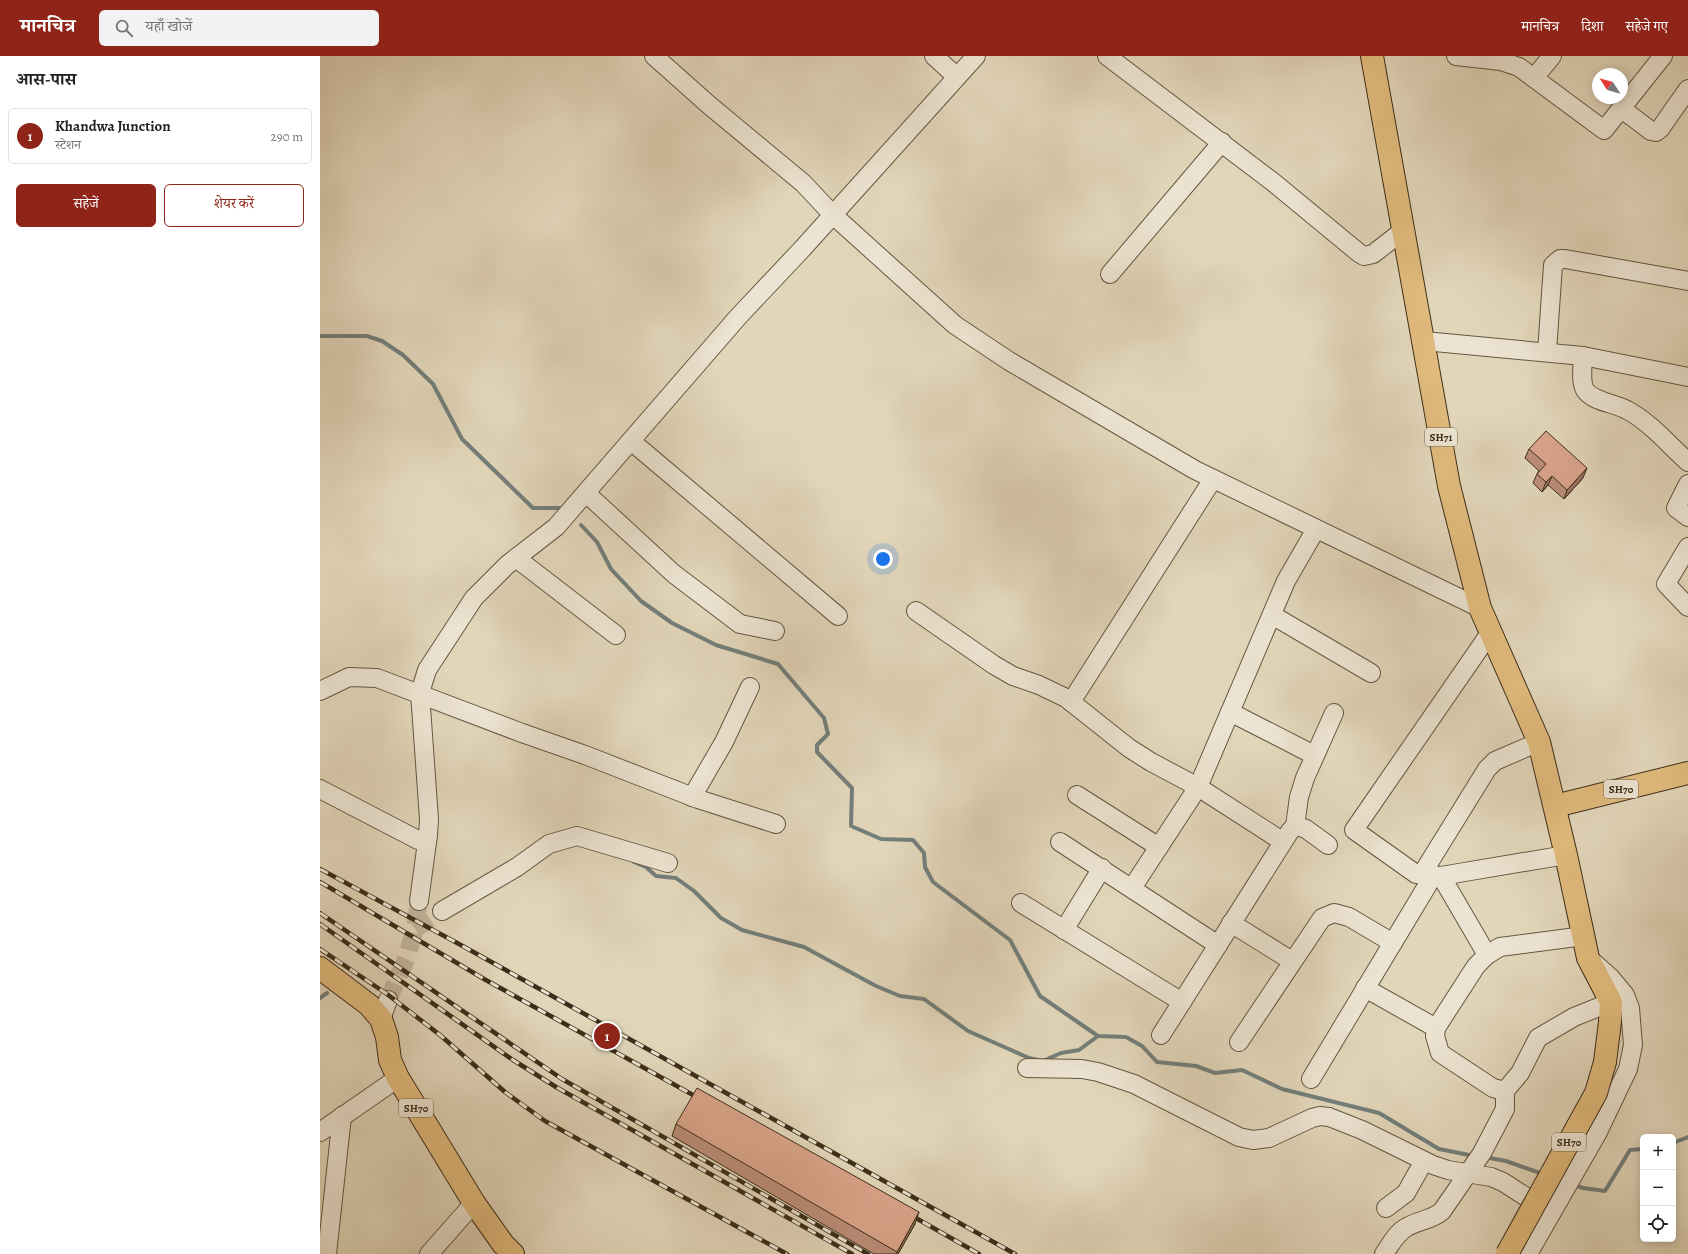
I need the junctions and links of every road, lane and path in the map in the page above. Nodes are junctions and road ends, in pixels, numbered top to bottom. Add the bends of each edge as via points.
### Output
1 (654, 56) edge
2 (934, 56) edge
3 (976, 56) edge
4 (1107, 56) edge
5 (1372, 56) edge
6 (1456, 56) edge
7 (1552, 56) edge
8 (1663, 56) edge
9 (957, 77) junction
10 (1534, 78) junction
11 (1688, 89) edge
12 (1622, 108) junction
13 (1222, 142) junction
14 (833, 215) junction
15 (1404, 230) junction
16 (1110, 274) dead end
17 (1688, 281) edge
18 (1424, 341) junction
19 (1547, 352) junction
20 (1584, 356) junction
21 (1688, 377) edge
22 (631, 441) junction
23 (1688, 462) edge
24 (1213, 479) junction
25 (1688, 484) edge
26 (586, 493) junction
27 (1688, 517) edge
28 (1316, 529) junction
29 (1688, 547) edge
30 (516, 558) junction
31 (1688, 607) edge
32 (1480, 608) junction
33 (916, 611) dead end
34 (1272, 615) junction
35 (838, 616) dead end
36 (775, 631) dead end
37 (1490, 633) junction
38 (616, 635) dead end
39 (1371, 673) dead end
40 (750, 688) dead end
41 (320, 690) edge
42 (420, 693) junction
43 (1071, 702) junction
44 (1230, 712) junction
45 (1334, 713) dead end
46 (1539, 742) junction
47 (1314, 755) junction
48 (1688, 773) edge
49 (1198, 787) junction
50 (320, 789) edge
51 (1077, 795) dead end
52 (692, 796) junction
53 (1555, 806) junction
54 (776, 824) dead end
55 (1295, 826) junction
56 (428, 835) junction
57 (1282, 841) junction
58 (1060, 842) dead end
59 (1328, 845) dead end
60 (1159, 847) junction
61 (1566, 855) junction
62 (668, 863) dead end
63 (1102, 868) junction
64 (1432, 875) junction
65 (1132, 888) junction
66 (419, 901) tunnel mouth
67 (1021, 903) dead end
68 (442, 911) tunnel mouth
69 (1231, 923) junction
70 (1064, 930) junction
71 (1584, 936) junction
72 (1392, 943) junction
73 (1218, 944) junction
74 (1487, 955) junction
75 (1588, 958) junction
76 (1292, 961) junction
77 (320, 968) edge
78 (1365, 988) junction
79 (1182, 1002) junction
80 (1611, 1012) junction
81 (1436, 1028) junction
82 (1161, 1035) dead end
83 (1239, 1042) dead end
84 (1027, 1068) dead end
85 (398, 1078) junction
86 (1311, 1079) dead end
87 (1505, 1090) junction
88 (342, 1116) junction
89 (320, 1132) edge
90 (1424, 1161) junction
91 (1466, 1174) junction
92 (474, 1203) junction
93 (1386, 1208) dead end
94 (1551, 1213) junction
95 (327, 1254) edge
96 (429, 1254) edge
97 (513, 1254) edge
98 (1384, 1254) edge
99 (1507, 1254) edge
100 (1528, 1254) edge

1 - 14 street via 803,183
2 - 9 street
3 - 9 street
4 - 13 street
5 - 15 main road, SH71
6 - 10 street via 1501,61 1519,67
7 - 10 street
8 - 12 street
9 - 14 street
10 - 12 street via 1604,130
11 - 12 street via 1656,132 1651,131
13 - 15 street via 1364,256 1373,254
13 - 16 street
14 - 22 street via 738,317
14 - 24 street via 955,325 1101,416
15 - 18 main road, SH71
17 - 19 street via 1560,259 1553,265
18 - 19 street
18 - 32 main road, SH71 via 1449,486
19 - 20 street
20 - 21 street
20 - 23 street via 1583,385 1586,391 1637,416
22 - 26 street
22 - 35 street
24 - 28 street
24 - 43 street
25 - 27 street via 1676,508
26 - 30 street via 556,527
26 - 36 street via 674,574 740,624
28 - 32 street
28 - 34 street via 1286,581
29 - 31 street via 1666,584
30 - 38 street
30 - 42 street via 474,598 427,670
32 - 37 main road, SH71
33 - 43 street via 994,665 1013,676 1057,693
34 - 39 street
34 - 44 street
37 - 46 main road, SH71
37 - 64 street via 1354,830 1416,874
40 - 52 street via 724,742
41 - 42 street via 349,677 377,678
42 - 52 street
42 - 56 street
43 - 49 street via 1129,748
44 - 47 street
44 - 49 street
45 - 47 street
46 - 53 main road, SH71
46 - 64 street via 1495,761 1487,769
47 - 55 street via 1299,797
48 - 53 main road, SH70
49 - 57 street
49 - 60 street
50 - 56 street via 418,840 426,840
51 - 60 street
52 - 54 street
53 - 61 main road
55 - 57 street
55 - 59 street via 1306,829
56 - 66 street
57 - 69 street
58 - 63 street
60 - 65 street
61 - 64 street
61 - 71 main road
62 - 68 street via 577,836 549,844 517,867
63 - 65 street
63 - 70 street
64 - 72 street
64 - 74 street
65 - 73 street
67 - 70 street
69 - 73 street
69 - 76 street
70 - 79 street
71 - 74 street via 1500,947
71 - 75 main road
72 - 76 street via 1349,917 1334,913 1322,918
72 - 78 street
73 - 79 street
74 - 81 street via 1476,966
75 - 80 main road
75 - 94 street via 1610,977 1625,995 1630,1008 1633,1045 1628,1069 1598,1132
76 - 83 street
77 - 85 main road, SH70 via 369,1005 384,1009 390,1060
78 - 81 street
78 - 86 street
79 - 82 street
80 - 87 street via 1574,1017 1538,1038 1520,1074
80 - 99 main road, SH70, bridge via 1605,1062 1596,1093
81 - 87 street via 1435,1036 1440,1052 1493,1088
84 - 90 street via 1082,1069 1098,1072 1134,1084 1240,1137 1253,1140 1269,1138 1312,1118 1329,1117 1362,1130
85 - 88 street
85 - 92 main road, SH70
87 - 91 street via 1505,1110 1482,1152
88 - 89 street
88 - 95 street
90 - 91 street
90 - 93 street via 1406,1193
91 - 94 street via 1491,1177 1504,1182
91 - 98 street via 1442,1211 1401,1231
92 - 96 street
92 - 97 main road, SH70
94 - 100 street

